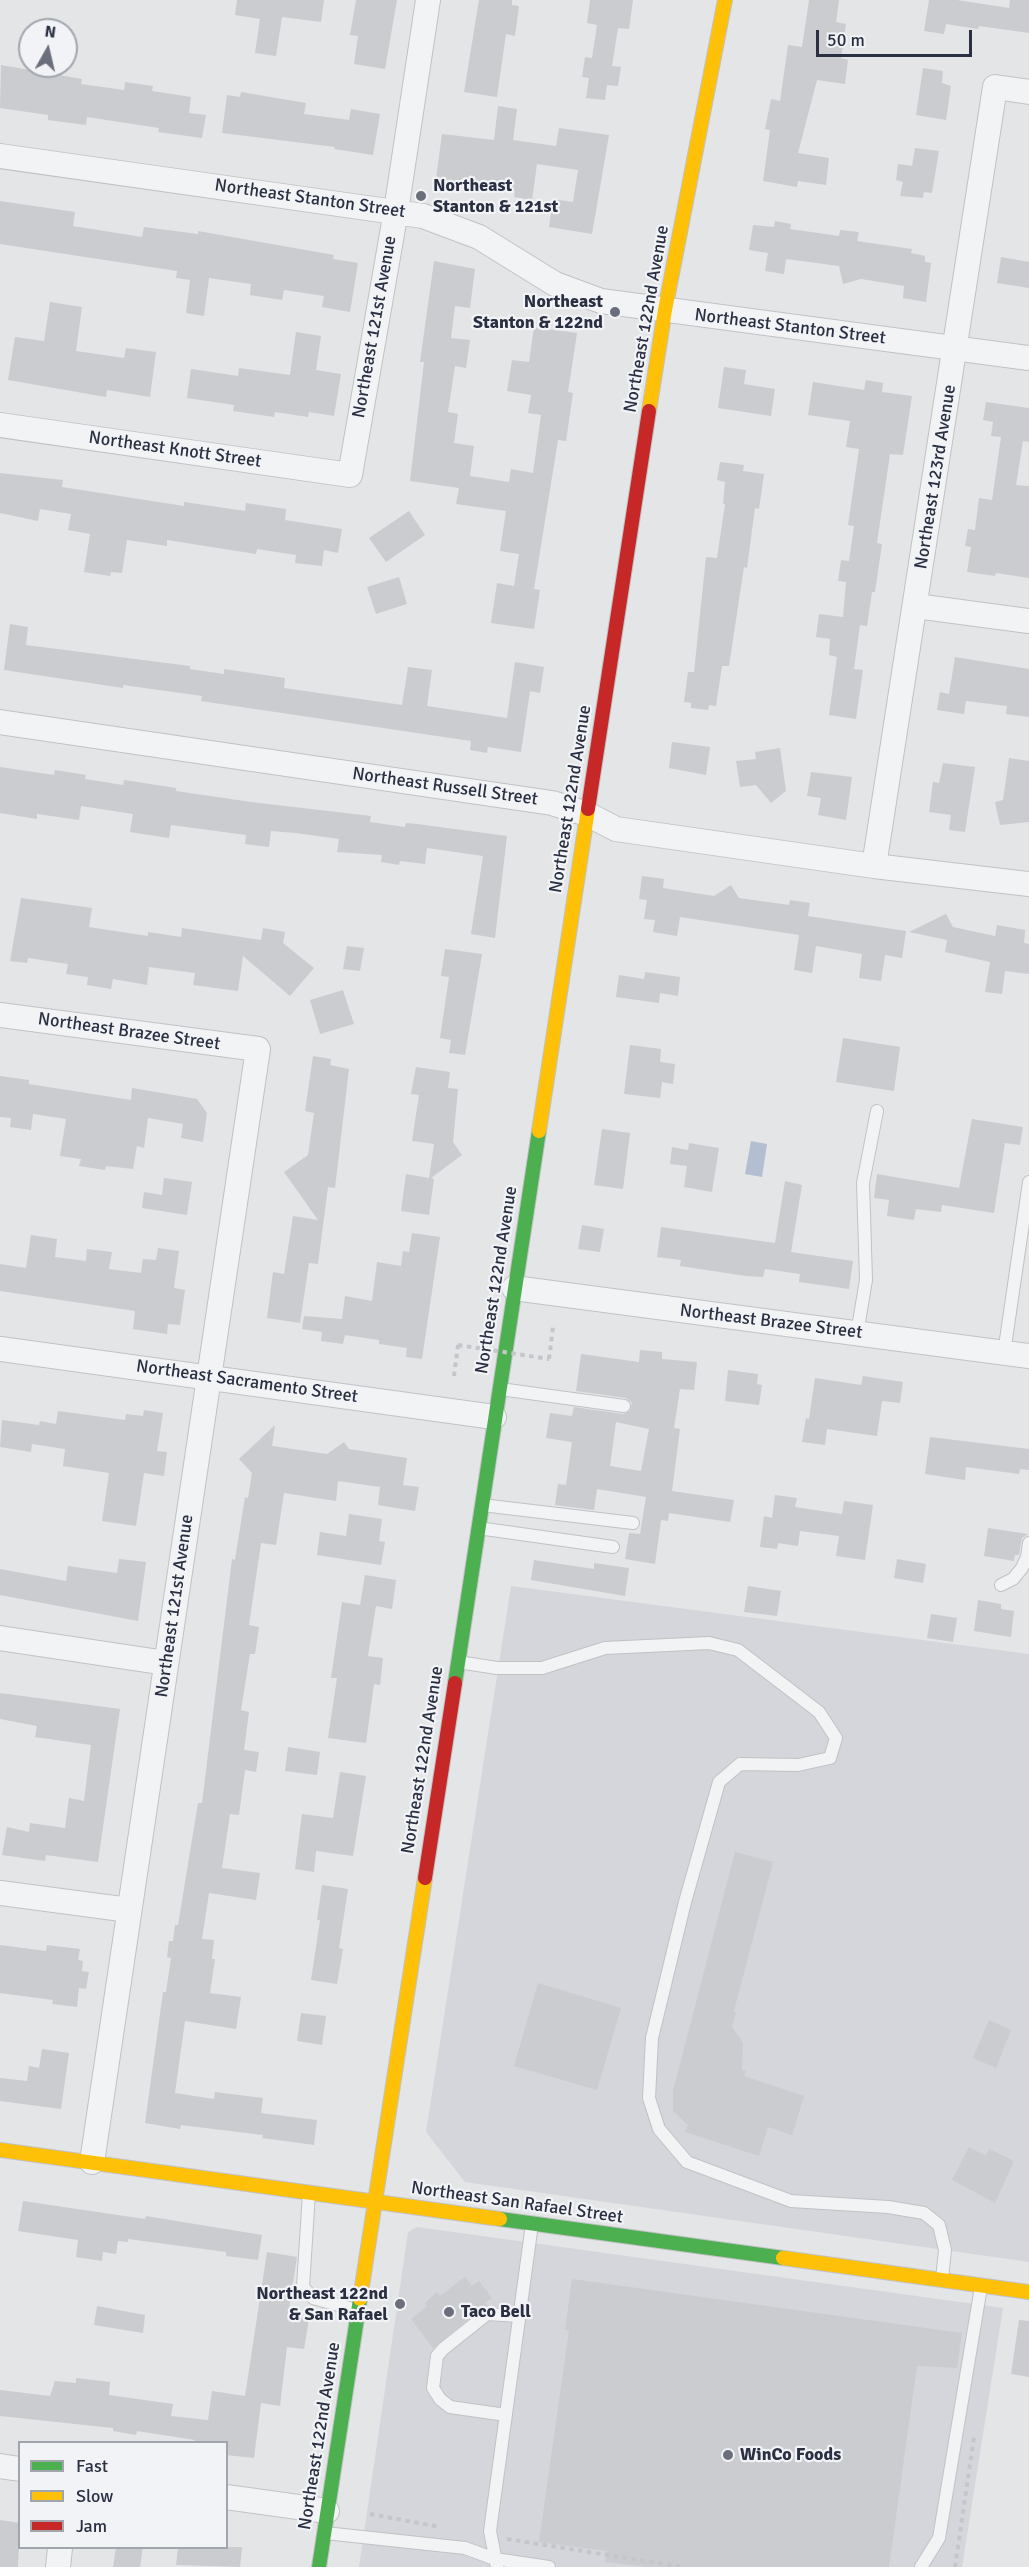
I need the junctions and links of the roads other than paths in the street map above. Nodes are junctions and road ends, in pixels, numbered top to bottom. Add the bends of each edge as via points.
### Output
1 (429, 0) edge
2 (725, 0) edge
3 (1029, 92) edge
4 (0, 156) edge
5 (396, 211) junction
6 (664, 310) junction
7 (955, 348) junction
8 (1029, 358) edge
9 (0, 425) edge
10 (350, 475) joint
11 (916, 606) junction
12 (1029, 621) edge
13 (0, 722) edge
14 (587, 814) junction
15 (874, 866) junction
16 (1029, 884) edge
17 (0, 1015) edge
18 (258, 1049) joint
19 (877, 1111) dead end
20 (1029, 1182) edge
21 (514, 1288) junction
22 (857, 1334) junction
23 (0, 1349) edge
24 (1004, 1353) junction
25 (1029, 1356) edge
26 (209, 1376) junction
27 (499, 1388) junction
28 (624, 1406) dead end
29 (494, 1417) junction
30 (481, 1504) junction
31 (633, 1523) dead end
32 (477, 1528) junction
33 (1029, 1543) edge
34 (613, 1547) dead end
35 (1001, 1585) dead end
36 (0, 1638) edge
37 (457, 1662) junction
38 (166, 1663) junction
39 (0, 1893) edge
40 (129, 1910) junction
41 (0, 2150) edge
42 (92, 2162) junction
43 (309, 2192) junction
44 (374, 2201) junction
45 (532, 2223) junction
46 (942, 2280) junction
47 (981, 2286) junction
48 (1029, 2292) edge
49 (358, 2310) junction
50 (519, 2316) junction
51 (506, 2415) junction
52 (0, 2466) edge
53 (18, 2469) edge
54 (228, 2498) edge
55 (326, 2522) junction
56 (60, 2549) edge
57 (496, 2563) edge
58 (58, 2567) edge
59 (319, 2567) edge
60 (549, 2567) edge
61 (921, 2567) edge

1 - 5 street, Northeast 121st Avenue
2 - 6 main road, Northeast 122nd Avenue
3 - 7 street, Northeast 123rd Avenue via 995,87
4 - 5 street, Northeast Stanton Street
5 - 6 street, Northeast Stanton Street via 423,216 478,237 555,284 579,294
5 - 10 street, Northeast 121st Avenue
6 - 7 street, Northeast Stanton Street
6 - 14 main road, Northeast 122nd Avenue
7 - 8 street, Northeast Stanton Street
7 - 11 street, Northeast 123rd Avenue
9 - 10 street, Northeast Knott Street
11 - 12 street
11 - 15 street, Northeast 123rd Avenue
13 - 14 street, Northeast Russell Street via 552,803
14 - 15 street, Northeast Russell Street via 616,829
14 - 21 main road, Northeast 122nd Avenue
15 - 16 street, Northeast Russell Street
17 - 18 street, Northeast Brazee Street
18 - 26 street, Northeast 121st Avenue
19 - 22 lane via 863,1183 866,1280
20 - 24 lane
21 - 22 street, Northeast Brazee Street
21 - 27 main road, Northeast 122nd Avenue
22 - 24 street, Northeast Brazee Street
23 - 26 street, Northeast Sacramento Street
24 - 25 street, Northeast Brazee Street
26 - 29 street, Northeast Sacramento Street
26 - 38 street, Northeast 121st Avenue
27 - 28 lane
27 - 29 main road, Northeast 122nd Avenue
29 - 30 main road, Northeast 122nd Avenue
30 - 31 lane
30 - 32 main road, Northeast 122nd Avenue
32 - 34 lane
32 - 37 main road, Northeast 122nd Avenue
33 - 35 lane via 1022,1568
36 - 38 street
37 - 44 main road, Northeast 122nd Avenue
37 - 46 lane via 497,1668 542,1668 605,1648 709,1643 738,1650 819,1712 836,1738 830,1758 798,1765 740,1764 719,1782 652,2038 649,2098 659,2129 687,2162 791,2201 924,2213 939,2225 945,2250
38 - 40 street, Northeast 121st Avenue
39 - 40 street
40 - 42 street, Northeast 121st Avenue
41 - 42 main road, Northeast San Rafael Street
42 - 43 main road, Northeast San Rafael Street
43 - 44 main road, Northeast San Rafael Street
43 - 49 lane via 303,2287 313,2298
44 - 45 main road, Northeast San Rafael Street
44 - 49 main road, Northeast 122nd Avenue
45 - 46 main road, Northeast San Rafael Street
45 - 50 lane
46 - 47 main road, Northeast San Rafael Street
47 - 48 main road, Northeast San Rafael Street
47 - 61 lane via 939,2538
49 - 55 main road, Northeast 122nd Avenue
50 - 51 lane
50 - 51 lane via 487,2314 437,2356 433,2388 440,2399 450,2407
51 - 57 lane via 491,2536
52 - 53 street
54 - 55 street
55 - 57 lane via 465,2548
55 - 59 main road, Northeast 122nd Avenue
56 - 58 street
57 - 60 lane

